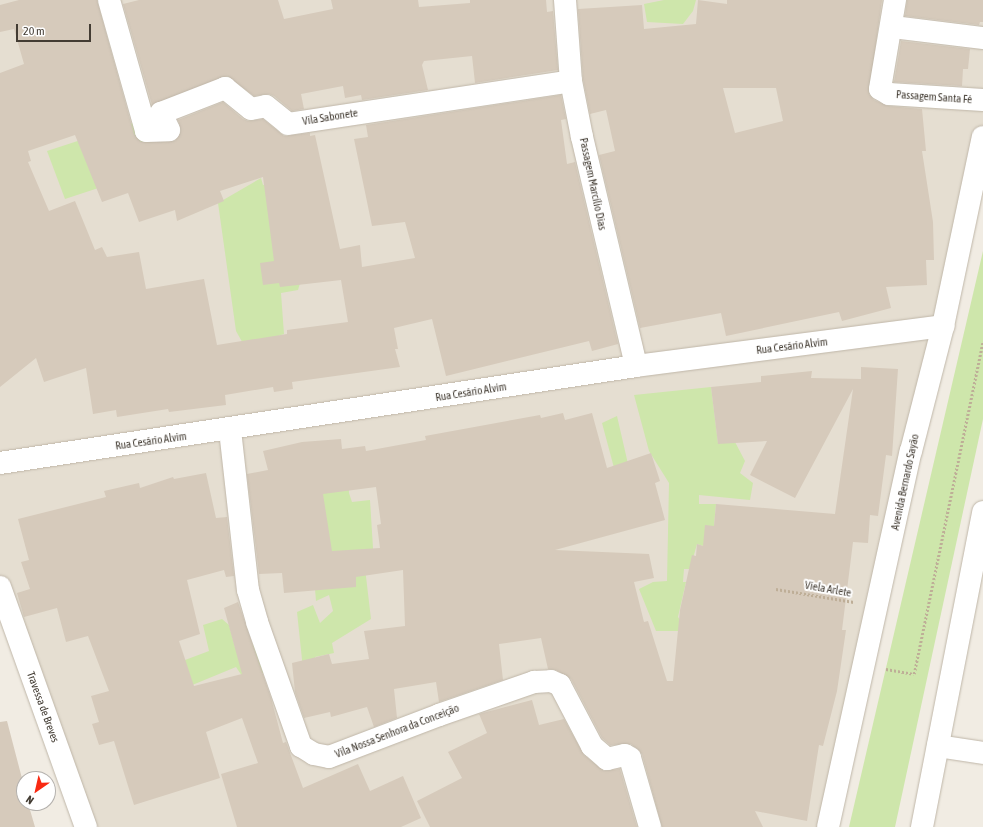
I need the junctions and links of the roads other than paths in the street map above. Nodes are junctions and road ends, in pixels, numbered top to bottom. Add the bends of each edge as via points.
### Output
1 (109, 0) edge
2 (565, 0) edge
3 (895, 0) edge
4 (901, 28) dead end
5 (983, 38) edge
6 (572, 81) junction
7 (983, 100) edge
8 (983, 137) edge
9 (943, 326) junction
10 (636, 366) junction
11 (230, 430) junction
12 (0, 463) edge
13 (983, 512) edge
14 (0, 587) edge
15 (938, 746) junction
16 (983, 753) edge
17 (86, 827) edge
18 (650, 827) edge
19 (828, 827) edge
20 (922, 827) edge

1 - 6 street, Vila Sabonete via 146,132 169,130 161,113 225,88 251,109 266,106 288,124
2 - 6 street, Passagem Marcílio Dias
3 - 7 street, Passagem Santa Fé via 880,89 889,94
4 - 5 street
6 - 10 street, Passagem Marcílio Dias via 595,198
8 - 9 street, Avenida Bernardo Sayão
9 - 10 street, Rua Cesário Alvim
9 - 19 street, Avenida Bernardo Sayão via 911,451
10 - 11 street, Rua Cesário Alvim
11 - 12 street, Rua Cesário Alvim
11 - 18 street, Vila Nossa Senhora da Conceição via 248,590 301,746 314,754 329,757 439,714 534,682 551,681 560,686 592,746 607,759 625,755 630,758
13 - 15 street
14 - 17 street, Travessa de Breves
15 - 16 street
15 - 20 street

